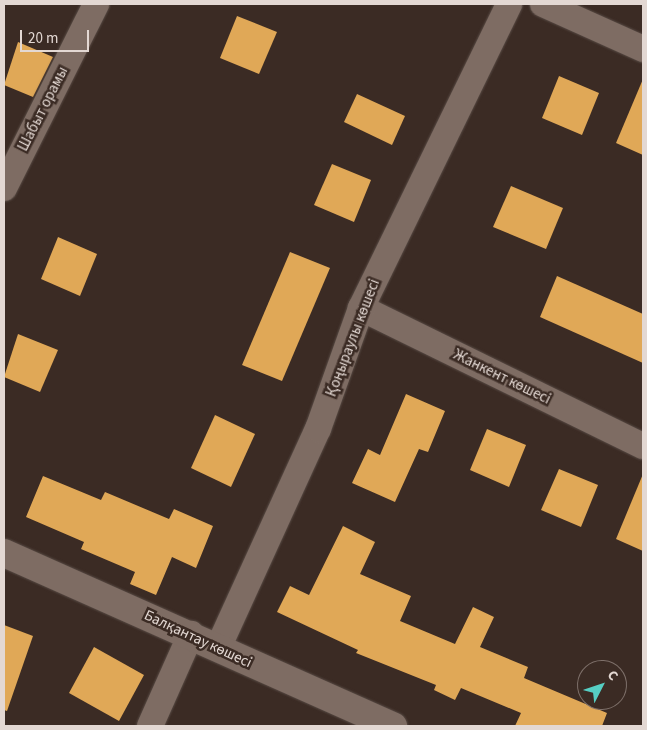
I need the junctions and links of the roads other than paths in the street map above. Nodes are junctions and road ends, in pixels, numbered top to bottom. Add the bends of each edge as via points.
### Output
1 (96, 4) edge
2 (509, 4) edge
3 (543, 4) edge
4 (643, 49) edge
5 (7, 173) edge
6 (361, 308) junction
7 (643, 446) edge
8 (4, 553) edge
9 (191, 634) junction
10 (218, 648) junction
11 (150, 726) edge
12 (393, 726) edge

1 - 5 street, Шабыт орамы
2 - 6 street, Қоңыраулы көшесі
3 - 4 street
6 - 7 street, Жанкент көшесі
6 - 10 street, Қоңыраулы көшесі via 318,429
8 - 9 street, Балқантау көшесі
9 - 10 street, Балқантау көшесі
9 - 11 street
10 - 12 street, Балқантау көшесі

